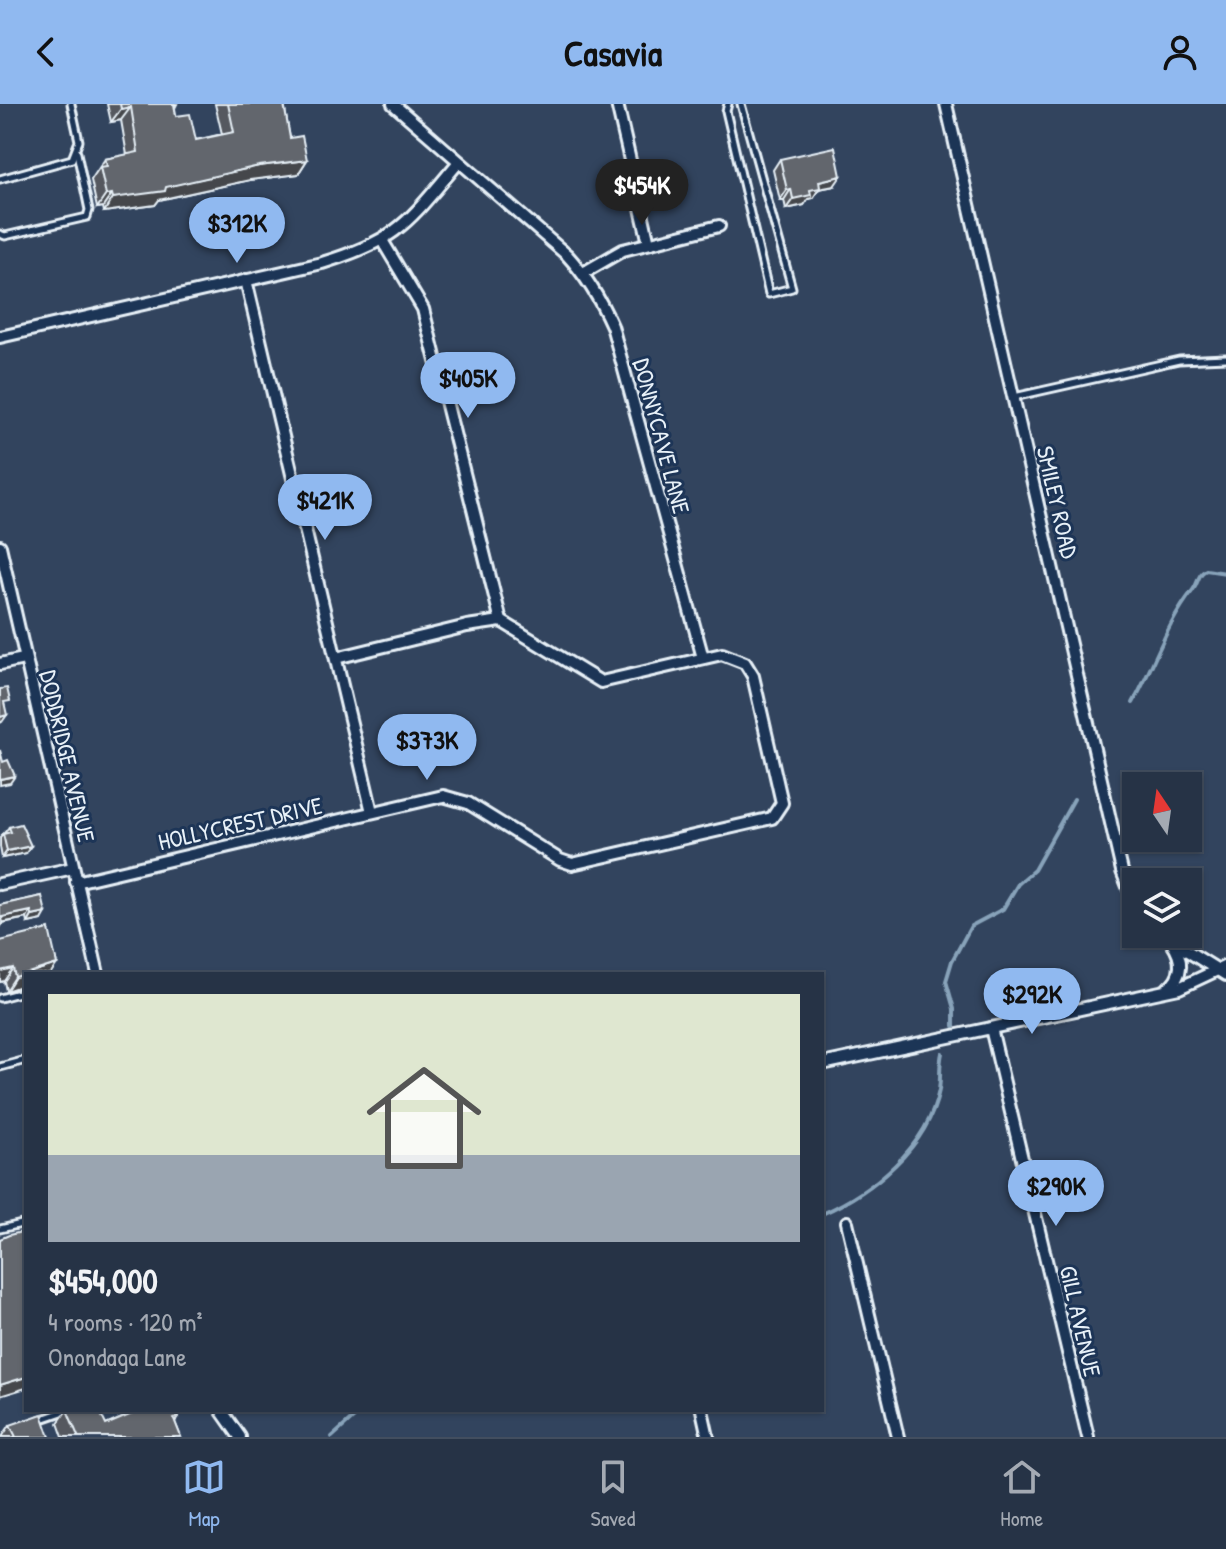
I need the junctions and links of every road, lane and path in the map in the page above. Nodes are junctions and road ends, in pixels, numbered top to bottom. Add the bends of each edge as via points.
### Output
1 (71, 104) edge
2 (393, 104) edge
3 (617, 104) edge
4 (728, 104) edge
5 (741, 104) edge
6 (946, 104) edge
7 (77, 153) junction
8 (458, 163) junction
9 (0, 179) edge
10 (719, 226) dead end
11 (0, 234) edge
12 (383, 242) junction
13 (649, 243) junction
14 (583, 273) junction
15 (246, 280) junction
16 (0, 337) edge
17 (1226, 358) edge
18 (1014, 398) junction
19 (0, 546) edge
20 (501, 621) junction
21 (336, 658) junction
22 (703, 658) junction
23 (24, 659) junction
24 (0, 664) edge
25 (372, 812) junction
26 (73, 868) junction
27 (1122, 871) edge
28 (76, 882) junction
29 (0, 884) edge
30 (1176, 948) edge
31 (1183, 948) edge
32 (1224, 971) edge
33 (98, 972) edge
34 (1166, 990) junction
35 (24, 992) edge
36 (0, 998) edge
37 (991, 1028) junction
38 (24, 1061) edge
39 (824, 1064) edge
40 (0, 1067) edge
41 (847, 1222) dead end
42 (24, 1223) edge
43 (0, 1229) edge
44 (62, 1412) edge
45 (222, 1412) edge
46 (702, 1412) edge
47 (30, 1423) edge
48 (235, 1435) edge
49 (708, 1437) edge
50 (898, 1437) edge
51 (1088, 1437) edge

1 - 7 lane
2 - 8 street, DONNYCAVE LANE
3 - 13 street
4 - 5 lane via 769,294 792,288
6 - 18 street, SMILEY ROAD
7 - 9 lane via 64,163
7 - 11 lane via 87,217
8 - 12 street via 411,219
8 - 14 street, DONNYCAVE LANE
10 - 13 street
12 - 15 street
12 - 20 street via 423,309
13 - 14 street via 623,250
14 - 22 street, DONNYCAVE LANE via 612,326
15 - 16 street
15 - 21 street
17 - 18 lane via 1179,360
18 - 27 street, SMILEY ROAD
19 - 23 street, DODDRIDGE AVENUE
20 - 21 street
20 - 22 street via 601,682
21 - 25 street
22 - 25 street, HOLLYCREST DRIVE via 736,657 753,676 780,788 782,803 772,818 572,864 456,798 430,798
23 - 24 street
23 - 26 street, DODDRIDGE AVENUE
25 - 28 street, HOLLYCREST DRIVE
26 - 28 street, DODDRIDGE AVENUE
26 - 29 street
28 - 33 street, DODDRIDGE AVENUE
30 - 34 street via 1181,970
31 - 32 street
32 - 34 street
34 - 37 street
35 - 36 lane
37 - 39 street
37 - 51 street, GILL AVENUE
38 - 40 lane
41 - 50 street
42 - 43 lane
44 - 47 lane
45 - 48 street
46 - 49 street

